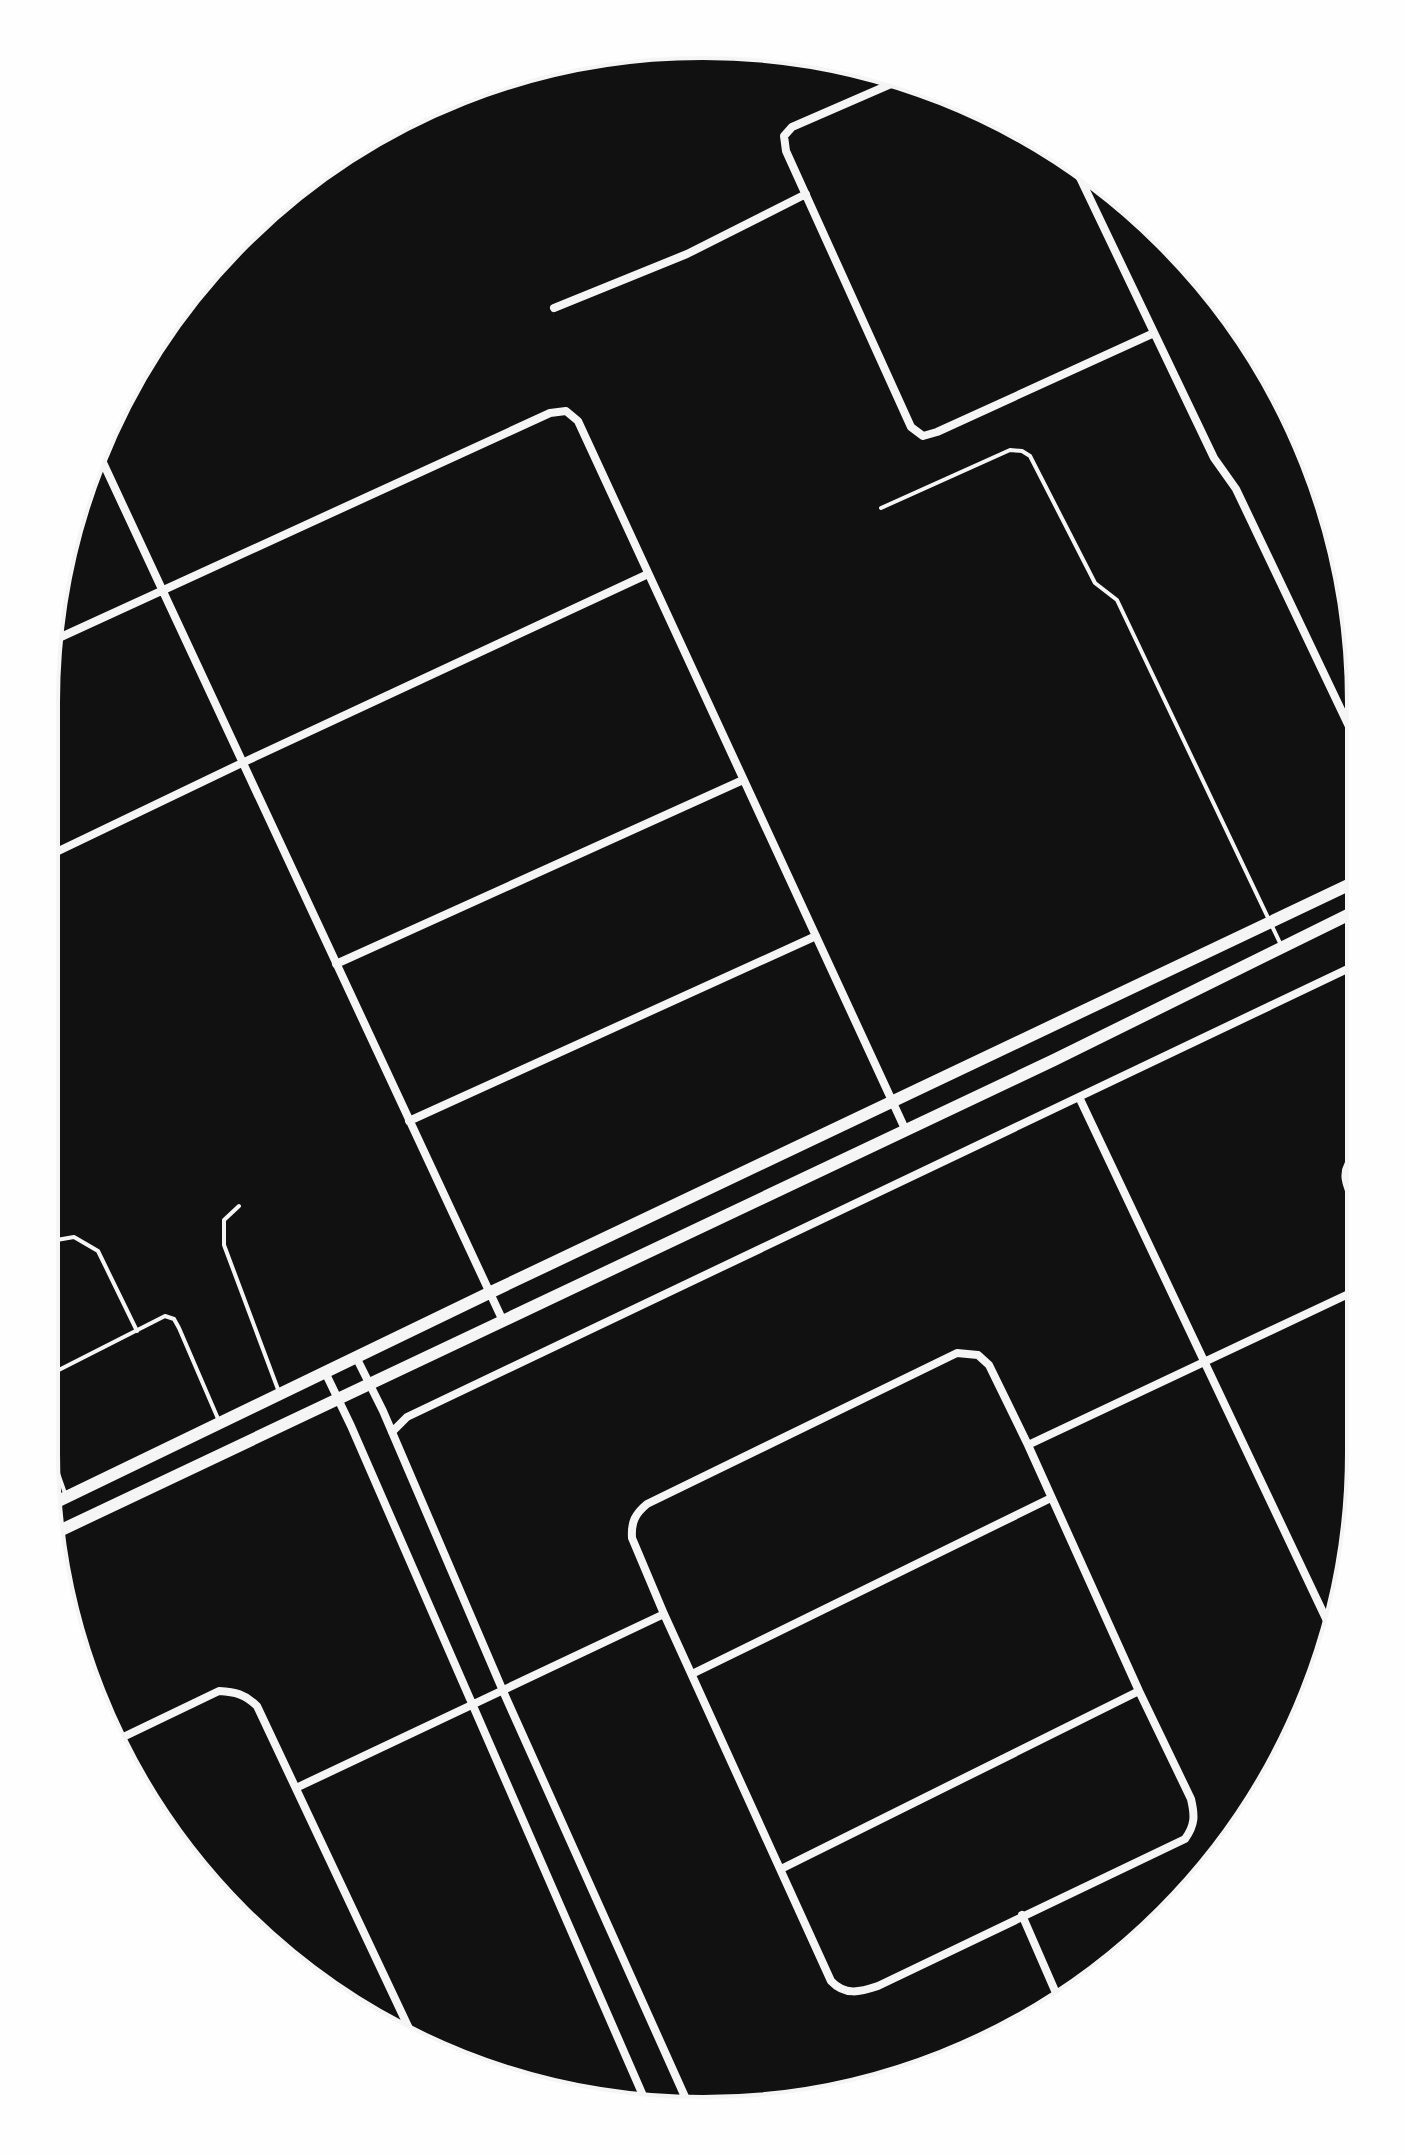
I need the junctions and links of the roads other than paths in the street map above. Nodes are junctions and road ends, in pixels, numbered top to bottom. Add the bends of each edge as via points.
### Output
1 (888, 85) edge
2 (1082, 182) edge
3 (806, 194) junction
4 (554, 308) dead end
5 (1154, 333) junction
6 (104, 464) edge
7 (881, 508) dead end
8 (648, 574) junction
9 (162, 590) junction
10 (62, 637) edge
11 (1347, 719) edge
12 (242, 763) junction
13 (743, 780) junction
14 (58, 851) edge
15 (1347, 886) edge
16 (1347, 915) edge
17 (1271, 923) junction
18 (816, 936) junction
19 (1282, 947) junction
20 (336, 964) junction
21 (1347, 969) edge
22 (1079, 1097) junction
23 (892, 1103) junction
24 (409, 1121) junction
25 (906, 1131) junction
26 (1347, 1166) edge
27 (1347, 1187) edge
28 (239, 1206) dead end
29 (58, 1240) edge
30 (489, 1293) junction
31 (1347, 1295) edge
32 (503, 1321) junction
33 (137, 1331) junction
34 (356, 1357) junction
35 (1205, 1360) junction
36 (58, 1370) edge
37 (325, 1372) junction
38 (369, 1385) junction
39 (280, 1394) junction
40 (338, 1400) junction
41 (220, 1423) junction
42 (392, 1432) junction
43 (1028, 1445) junction
44 (59, 1476) edge
45 (66, 1497) junction
46 (1051, 1498) junction
47 (60, 1500) edge
48 (63, 1529) edge
49 (664, 1614) junction
50 (1325, 1617) edge
51 (692, 1674) junction
52 (503, 1691) junction
53 (1139, 1691) junction
54 (474, 1705) junction
55 (124, 1737) edge
56 (296, 1788) junction
57 (781, 1869) junction
58 (1022, 1915) junction
59 (1055, 1992) edge
60 (408, 2026) edge
61 (642, 2094) edge
62 (685, 2097) edge

1 - 3 street via 792,127 784,136
2 - 5 street
3 - 4 street via 687,254
3 - 5 street via 911,427 923,436
5 - 11 street
6 - 9 street
7 - 17 lane via 1010,450 1030,456 1095,583 1117,600
8 - 9 street via 578,421 566,411 550,413
8 - 12 street
8 - 13 street
9 - 10 street
9 - 12 street
12 - 14 street
12 - 20 street
13 - 18 street
13 - 20 street
15 - 17 main road
16 - 19 main road
17 - 19 lane
17 - 23 main road
18 - 23 street
18 - 24 street
19 - 25 main road
20 - 24 street
21 - 22 street
22 - 35 street
22 - 42 street via 407,1417
23 - 25 street
23 - 30 main road
24 - 30 street
25 - 32 main road
26 - 27 street
28 - 39 lane via 224,1220 224,1245
29 - 33 lane via 74,1237 98,1251
30 - 32 street
30 - 34 main road
31 - 35 street
32 - 38 main road
33 - 36 lane
33 - 41 lane via 165,1316 174,1319
34 - 37 main road
34 - 38 street
35 - 43 street
35 - 50 street
37 - 39 main road
37 - 40 street
38 - 40 main road
38 - 42 street
39 - 41 main road
40 - 48 main road
40 - 54 street
41 - 45 main road
42 - 52 street
43 - 46 street
43 - 49 street via 989,1365 978,1355 957,1353 647,1504 637,1513 632,1538
44 - 45 lane
45 - 47 main road
46 - 51 street
46 - 53 street
49 - 51 street
49 - 52 street
51 - 57 street
52 - 54 street
52 - 62 street
53 - 57 street
53 - 58 street via 1191,1799 1192,1829 1185,1839
54 - 56 street
54 - 61 street
55 - 56 street via 219,1691 233,1691 257,1706
56 - 60 street
57 - 58 street via 831,1981 849,1992 878,1986
58 - 59 street

